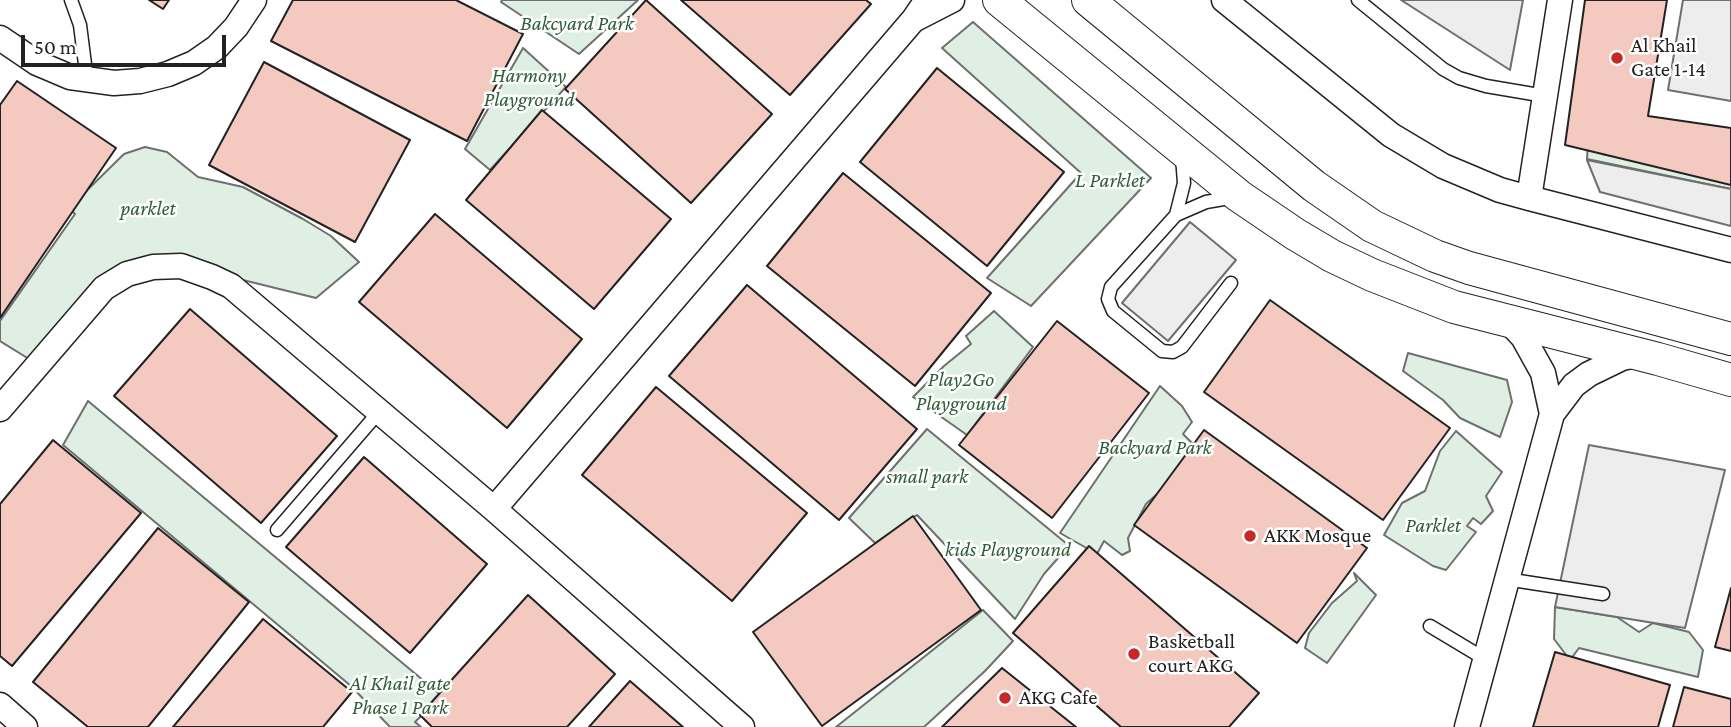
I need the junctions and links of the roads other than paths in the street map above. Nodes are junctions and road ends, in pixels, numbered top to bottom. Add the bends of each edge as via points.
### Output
1 (71, 0) edge
2 (254, 0) edge
3 (952, 0) edge
4 (999, 0) edge
5 (1224, 0) edge
6 (1357, 0) edge
7 (1560, 0) edge
8 (1088, 4) edge
9 (921, 10) edge
10 (0, 38) edge
11 (88, 81) junction
12 (1545, 96) junction
13 (1181, 149) junction
14 (1239, 196) junction
15 (1529, 198) junction
16 (1176, 215) junction
17 (1731, 250) edge
18 (1231, 284) dead end
19 (1508, 321) junction
20 (1731, 339) edge
21 (1640, 354) junction
22 (1731, 380) edge
23 (0, 409) edge
24 (378, 413) junction
25 (1552, 414) junction
26 (494, 509) junction
27 (277, 530) dead end
28 (1506, 579) junction
29 (1603, 594) dead end
30 (1430, 626) dead end
31 (1485, 659) junction
32 (0, 705) edge
33 (25, 727) edge
34 (742, 727) edge
35 (1467, 727) edge

1 - 11 lane via 80,25
2 - 11 street via 236,27 194,63 140,81
3 - 9 street
4 - 13 street
5 - 15 street via 1416,151 1471,179
6 - 12 lane via 1459,78
7 - 12 street
8 - 20 street via 1314,186 1372,226 1469,268
9 - 26 street
10 - 11 street via 53,71
12 - 15 street
13 - 14 street
13 - 16 lane via 1184,183
14 - 16 lane via 1206,202
14 - 19 street via 1295,234 1372,275 1454,307
15 - 17 street
16 - 18 lane via 1111,287 1108,299 1113,311 1162,351 1172,352 1182,347
19 - 21 street
19 - 25 street via 1523,337 1543,373
21 - 22 street
21 - 25 street via 1589,374 1574,385
23 - 24 street via 104,288 127,274 181,266 231,286
24 - 26 street
24 - 27 lane
25 - 28 street
26 - 34 street
28 - 29 lane
28 - 31 street
30 - 31 lane
31 - 35 street
32 - 33 street

